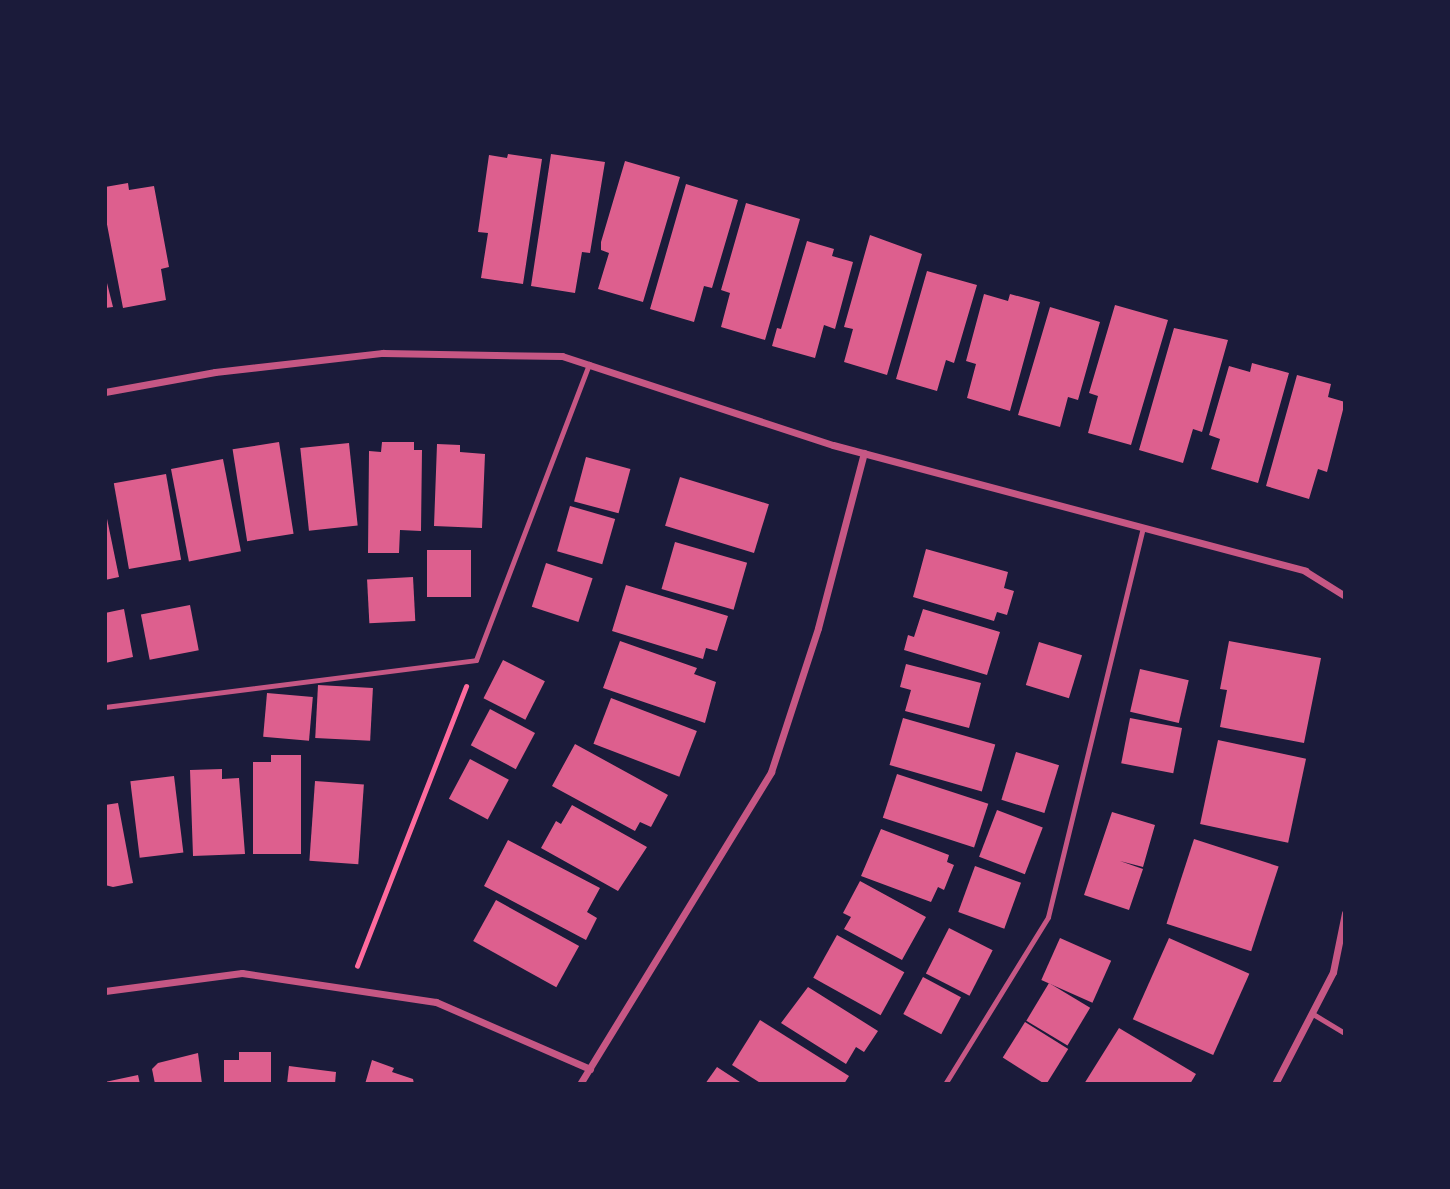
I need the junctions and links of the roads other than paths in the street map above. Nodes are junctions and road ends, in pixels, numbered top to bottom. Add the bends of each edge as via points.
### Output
1 (589, 364) junction
2 (105, 392) edge
3 (864, 453) junction
4 (1143, 528) junction
5 (1345, 596) edge
6 (105, 707) edge
7 (1345, 913) edge
8 (105, 991) edge
9 (1313, 1014) junction
10 (1345, 1032) edge
11 (590, 1069) junction
12 (580, 1084) edge
13 (945, 1084) edge
14 (1275, 1084) edge

1 - 2 street via 562,356 383,352 215,372
1 - 3 street
1 - 6 lane via 476,660
3 - 4 street
3 - 11 street via 818,628 771,772
4 - 5 street via 1305,571
4 - 13 lane via 1048,917
7 - 9 street via 1333,972
8 - 11 street via 242,973 436,1002
9 - 10 lane
9 - 14 street
11 - 12 street

